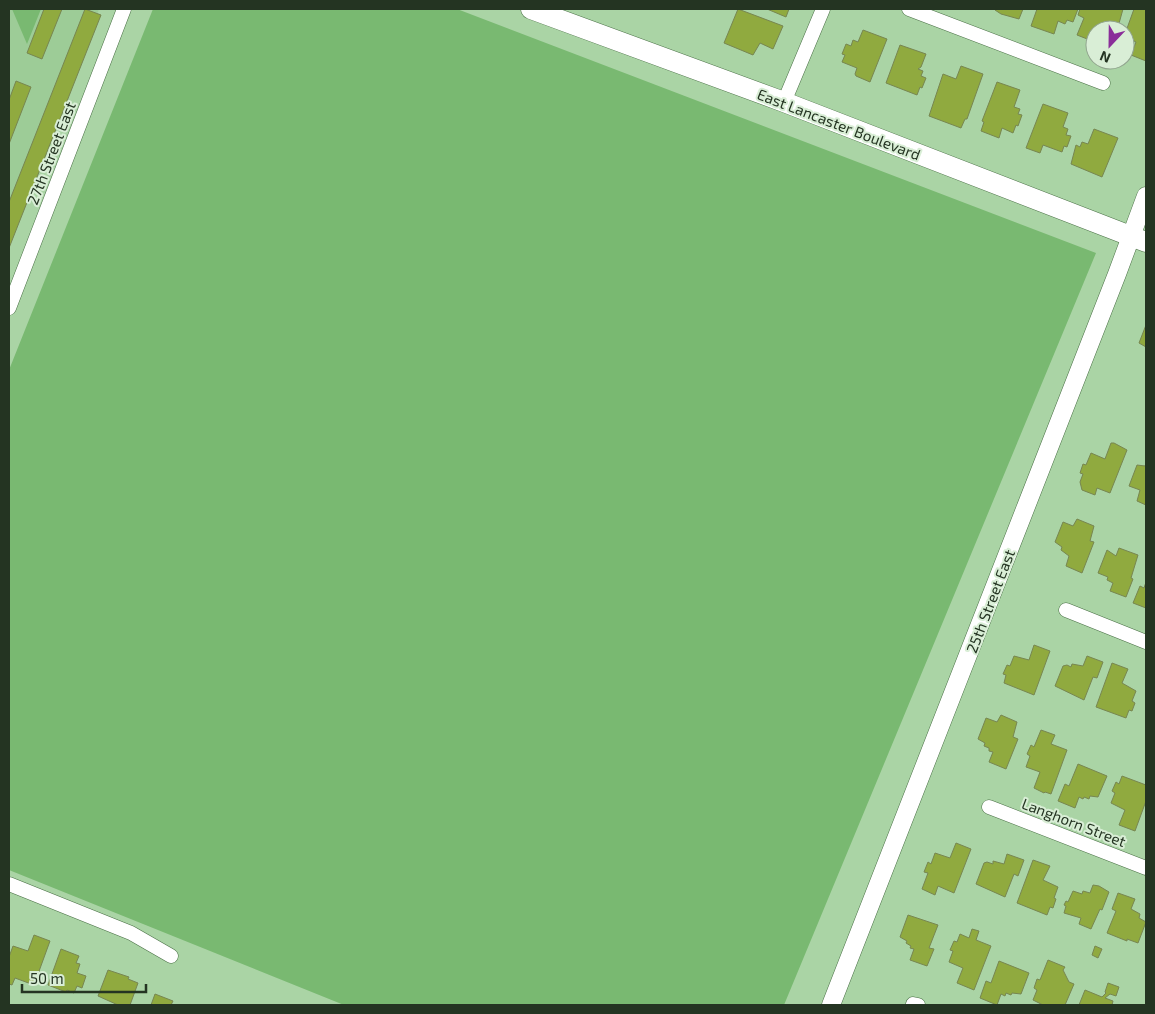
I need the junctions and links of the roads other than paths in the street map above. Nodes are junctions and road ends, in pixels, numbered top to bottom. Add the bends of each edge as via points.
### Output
1 (124, 9) edge
2 (532, 9) edge
3 (822, 9) edge
4 (909, 9) edge
5 (1103, 83) dead end
6 (784, 102) junction
7 (1146, 196) edge
8 (1139, 239) edge
9 (9, 308) edge
10 (1066, 610) dead end
11 (1146, 642) edge
12 (989, 807) dead end
13 (1146, 868) edge
14 (9, 884) edge
15 (171, 956) dead end
16 (831, 1005) edge

1 - 9 street, 27th Street East
2 - 6 main road, East Lancaster Boulevard
3 - 6 street
4 - 5 street
6 - 8 main road, East Lancaster Boulevard
7 - 8 street, 25th Street East
8 - 16 street, 25th Street East
10 - 11 street
12 - 13 street, Langhorn Street
14 - 15 street via 131,933

